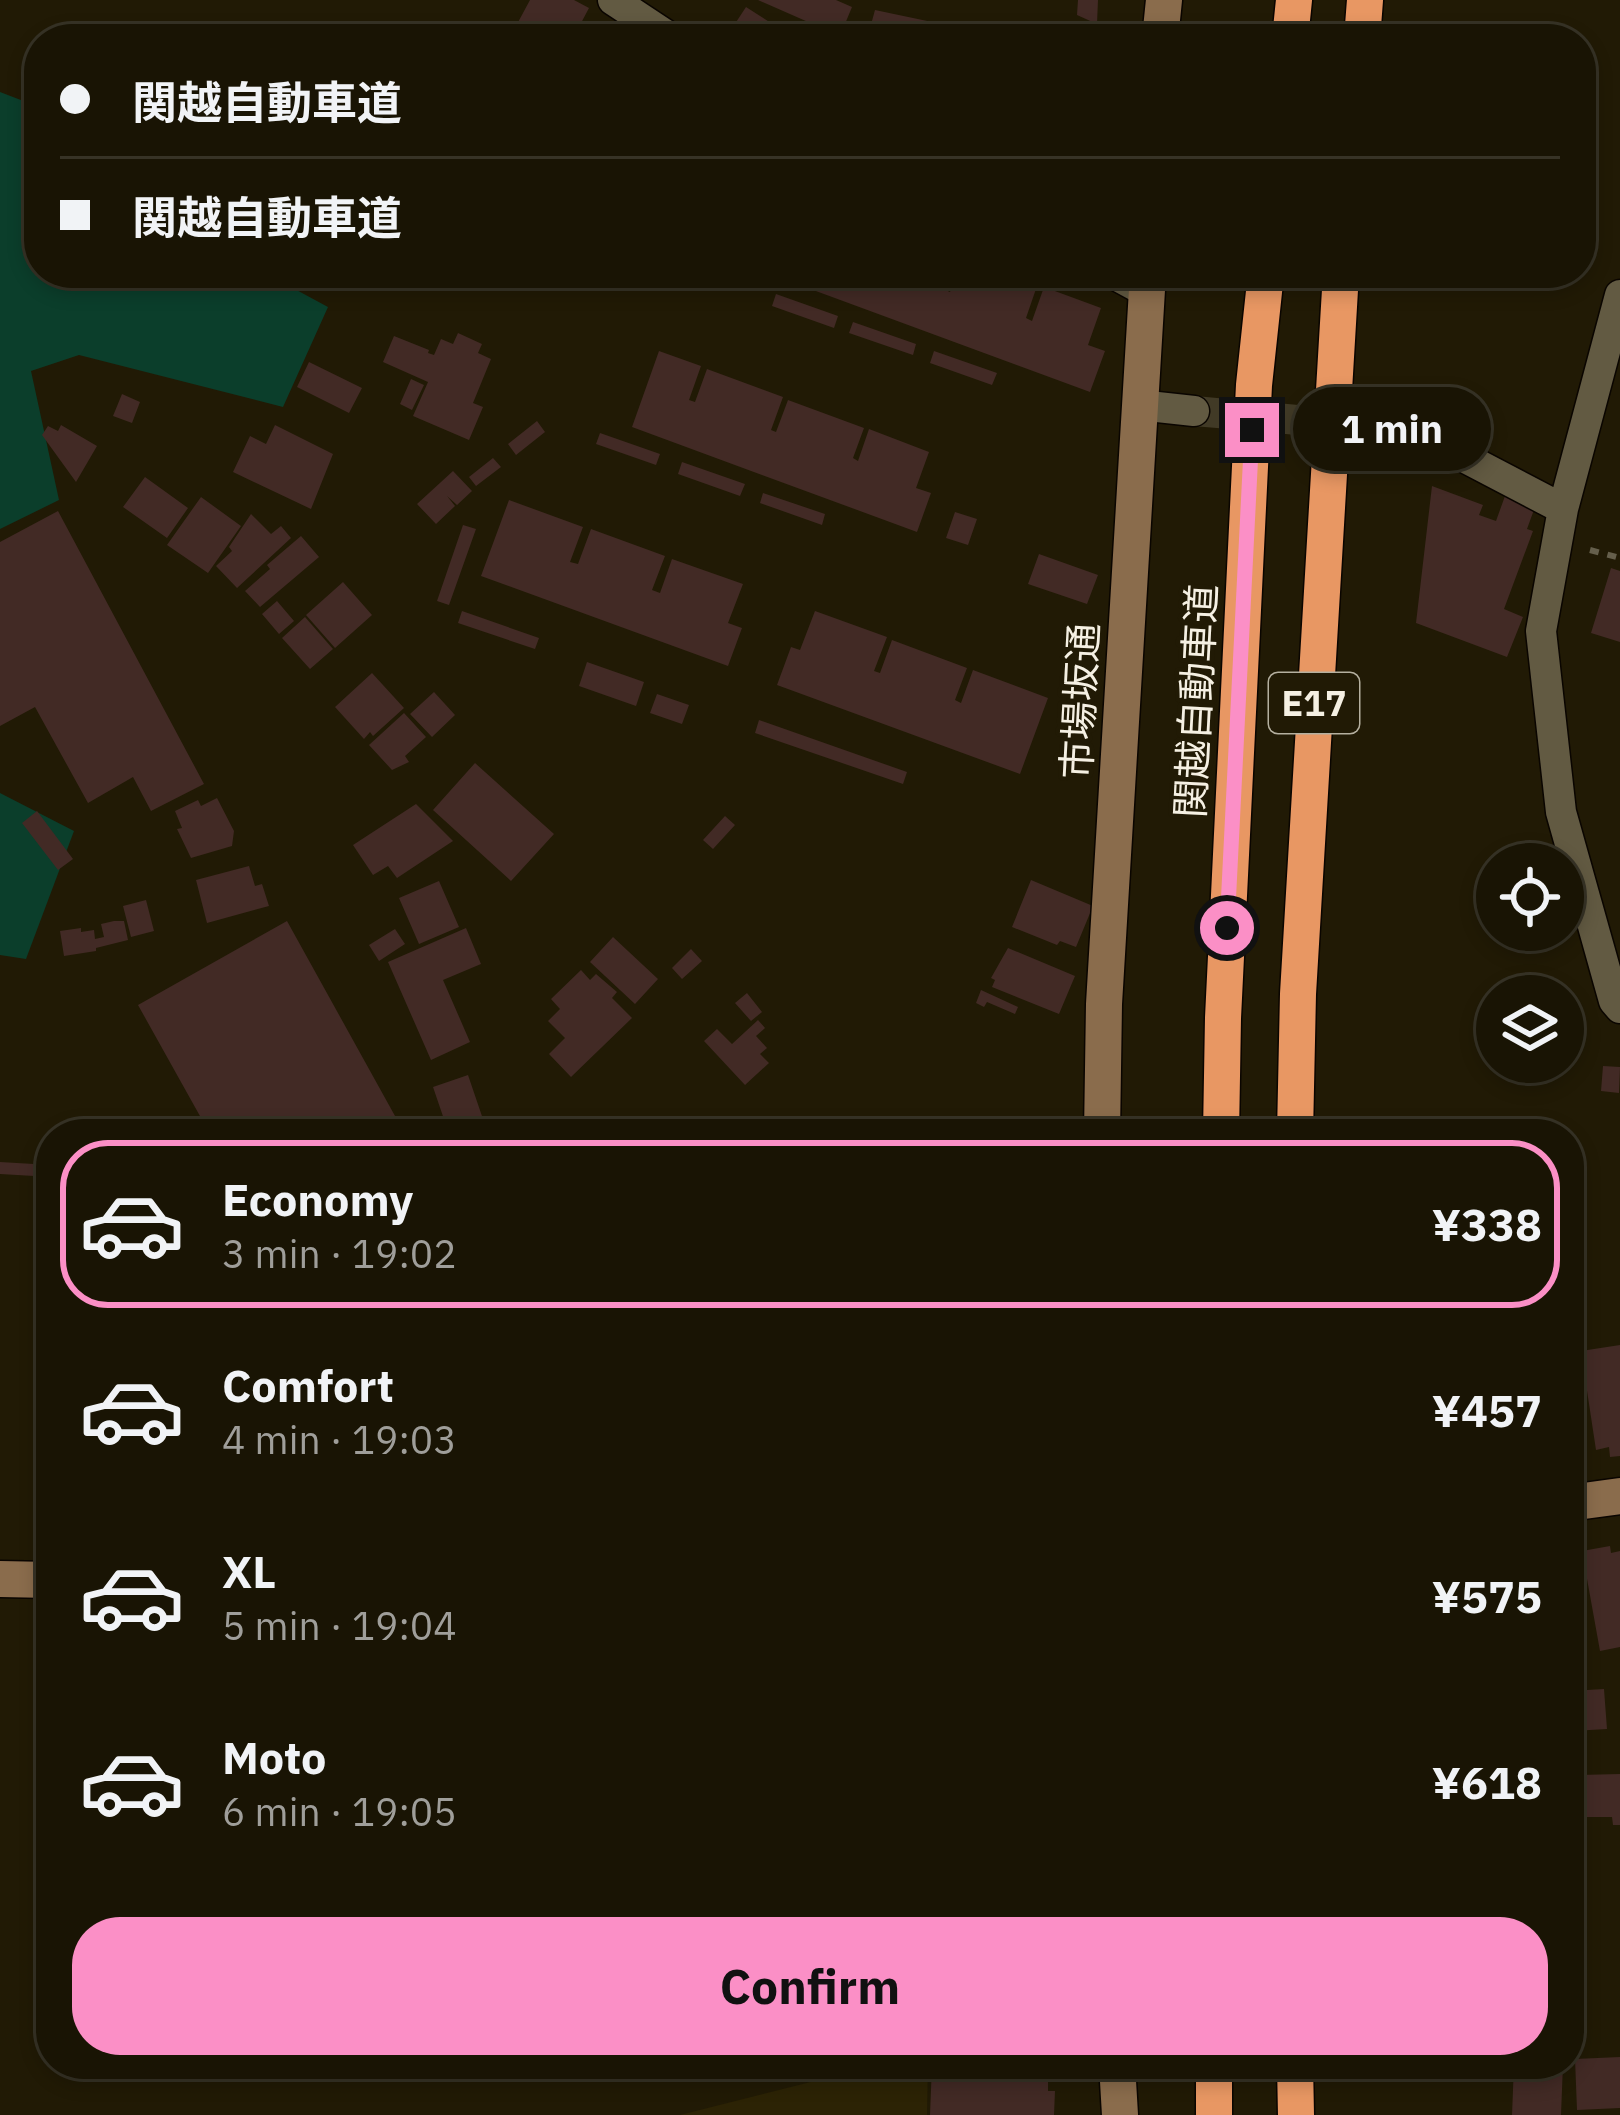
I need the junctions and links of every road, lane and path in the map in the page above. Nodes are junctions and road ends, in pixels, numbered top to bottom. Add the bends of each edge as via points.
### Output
1 (613, 0) edge
2 (649, 24) edge
3 (1147, 288) edge
4 (1264, 288) edge
5 (1340, 288) edge
6 (1620, 295) edge
7 (1139, 405) junction
8 (1194, 411) tunnel mouth
9 (1370, 426) tunnel mouth
10 (1563, 509) junction
11 (1620, 1008) edge
12 (1102, 1119) edge
13 (1221, 1119) edge
14 (1295, 1119) edge
15 (1620, 1496) edge
16 (1584, 1501) edge
17 (0, 1580) edge
18 (36, 1580) edge
19 (1119, 2079) edge
20 (1214, 2079) edge
21 (1295, 2079) edge
22 (1120, 2115) edge
23 (1214, 2115) edge
24 (1296, 2115) edge

1 - 2 street
3 - 7 street, 市場坂通
4 - 13 highway, 関越自動車道 / E17
5 - 14 highway, E17
6 - 10 street
7 - 8 street
7 - 12 street, 市場坂通
9 - 10 street via 1412,430
10 - 11 street via 1541,631 1561,812
15 - 16 street
17 - 18 street
19 - 22 street
20 - 23 highway
21 - 24 highway

